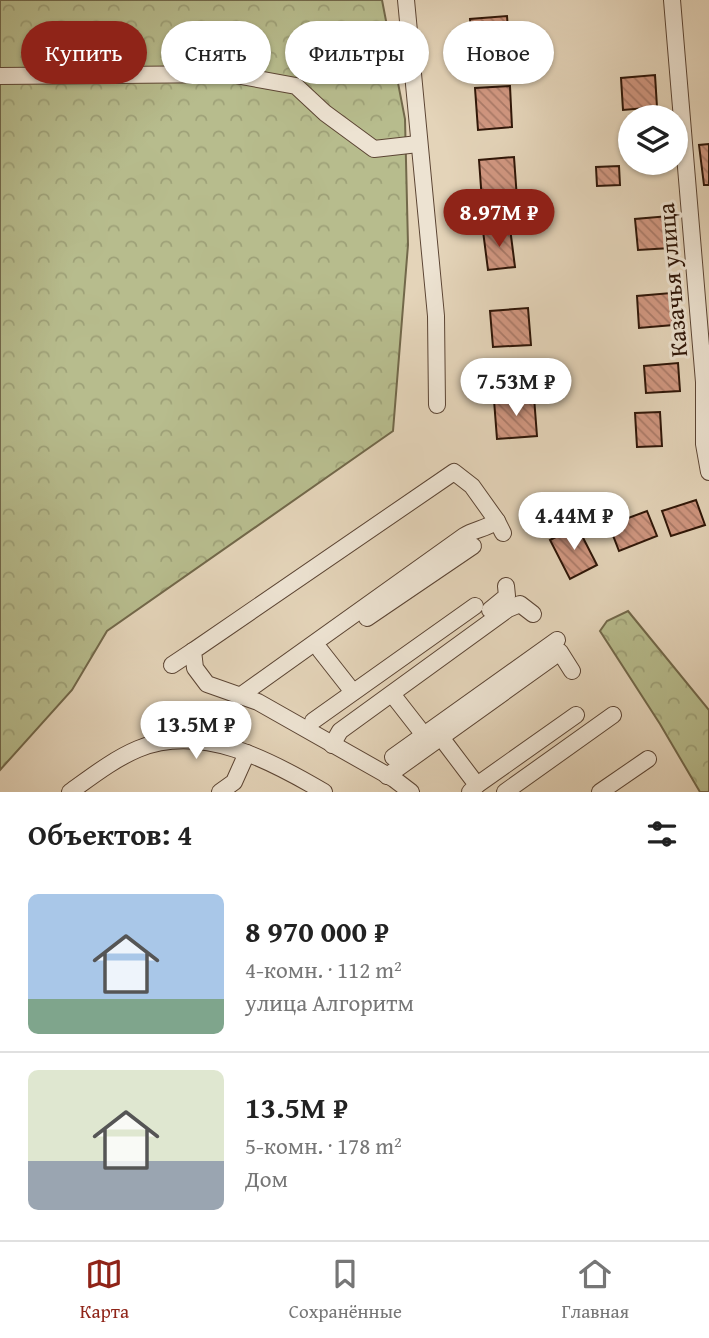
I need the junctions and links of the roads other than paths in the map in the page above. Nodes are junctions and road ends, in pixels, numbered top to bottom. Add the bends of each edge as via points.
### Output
1 (406, 0) edge
2 (672, 0) edge
3 (0, 76) edge
4 (418, 144) junction
5 (706, 383) edge
6 (437, 405) dead end
7 (709, 472) edge
8 (473, 546) dead end
9 (506, 586) dead end
10 (475, 606) dead end
11 (533, 614) dead end
12 (557, 640) dead end
13 (320, 650) junction
14 (193, 651) junction
15 (172, 665) dead end
16 (551, 668) dead end
17 (572, 671) dead end
18 (353, 692) junction
19 (392, 694) junction
20 (240, 696) junction
21 (258, 702) junction
22 (576, 715) dead end
23 (613, 715) dead end
24 (313, 721) dead end
25 (424, 735) junction
26 (570, 738) dead end
27 (327, 742) junction
28 (446, 744) junction
29 (247, 753) junction
30 (393, 757) dead end
31 (648, 759) dead end
32 (391, 778) junction
33 (473, 789) edge
34 (70, 792) edge
35 (220, 792) edge
36 (324, 792) edge
37 (411, 792) edge
38 (495, 792) edge
39 (505, 792) edge
40 (600, 792) edge

1 - 4 street
2 - 5 street, Казачья улица
3 - 4 street via 230,74 296,86 374,149
4 - 6 street via 436,316
5 - 7 street, Казачья улица via 704,444
8 - 13 street
9 - 27 street via 504,600 327,732
10 - 18 street
11 - 19 street via 520,604 509,609
12 - 25 street
13 - 18 street
13 - 21 street via 264,688
14 - 15 street
14 - 20 street via 195,668 207,684
14 - 20 street via 454,472 472,486 500,527 474,529
16 - 28 street
17 - 32 street via 559,652
18 - 24 street
19 - 25 street
19 - 27 street
20 - 21 street
21 - 27 street
22 - 33 street
23 - 39 street
25 - 30 street
26 - 38 street
27 - 32 street
28 - 32 street
28 - 33 street
29 - 34 street via 176,739 138,749
29 - 35 street via 234,782
29 - 36 street
31 - 40 street
32 - 37 street

